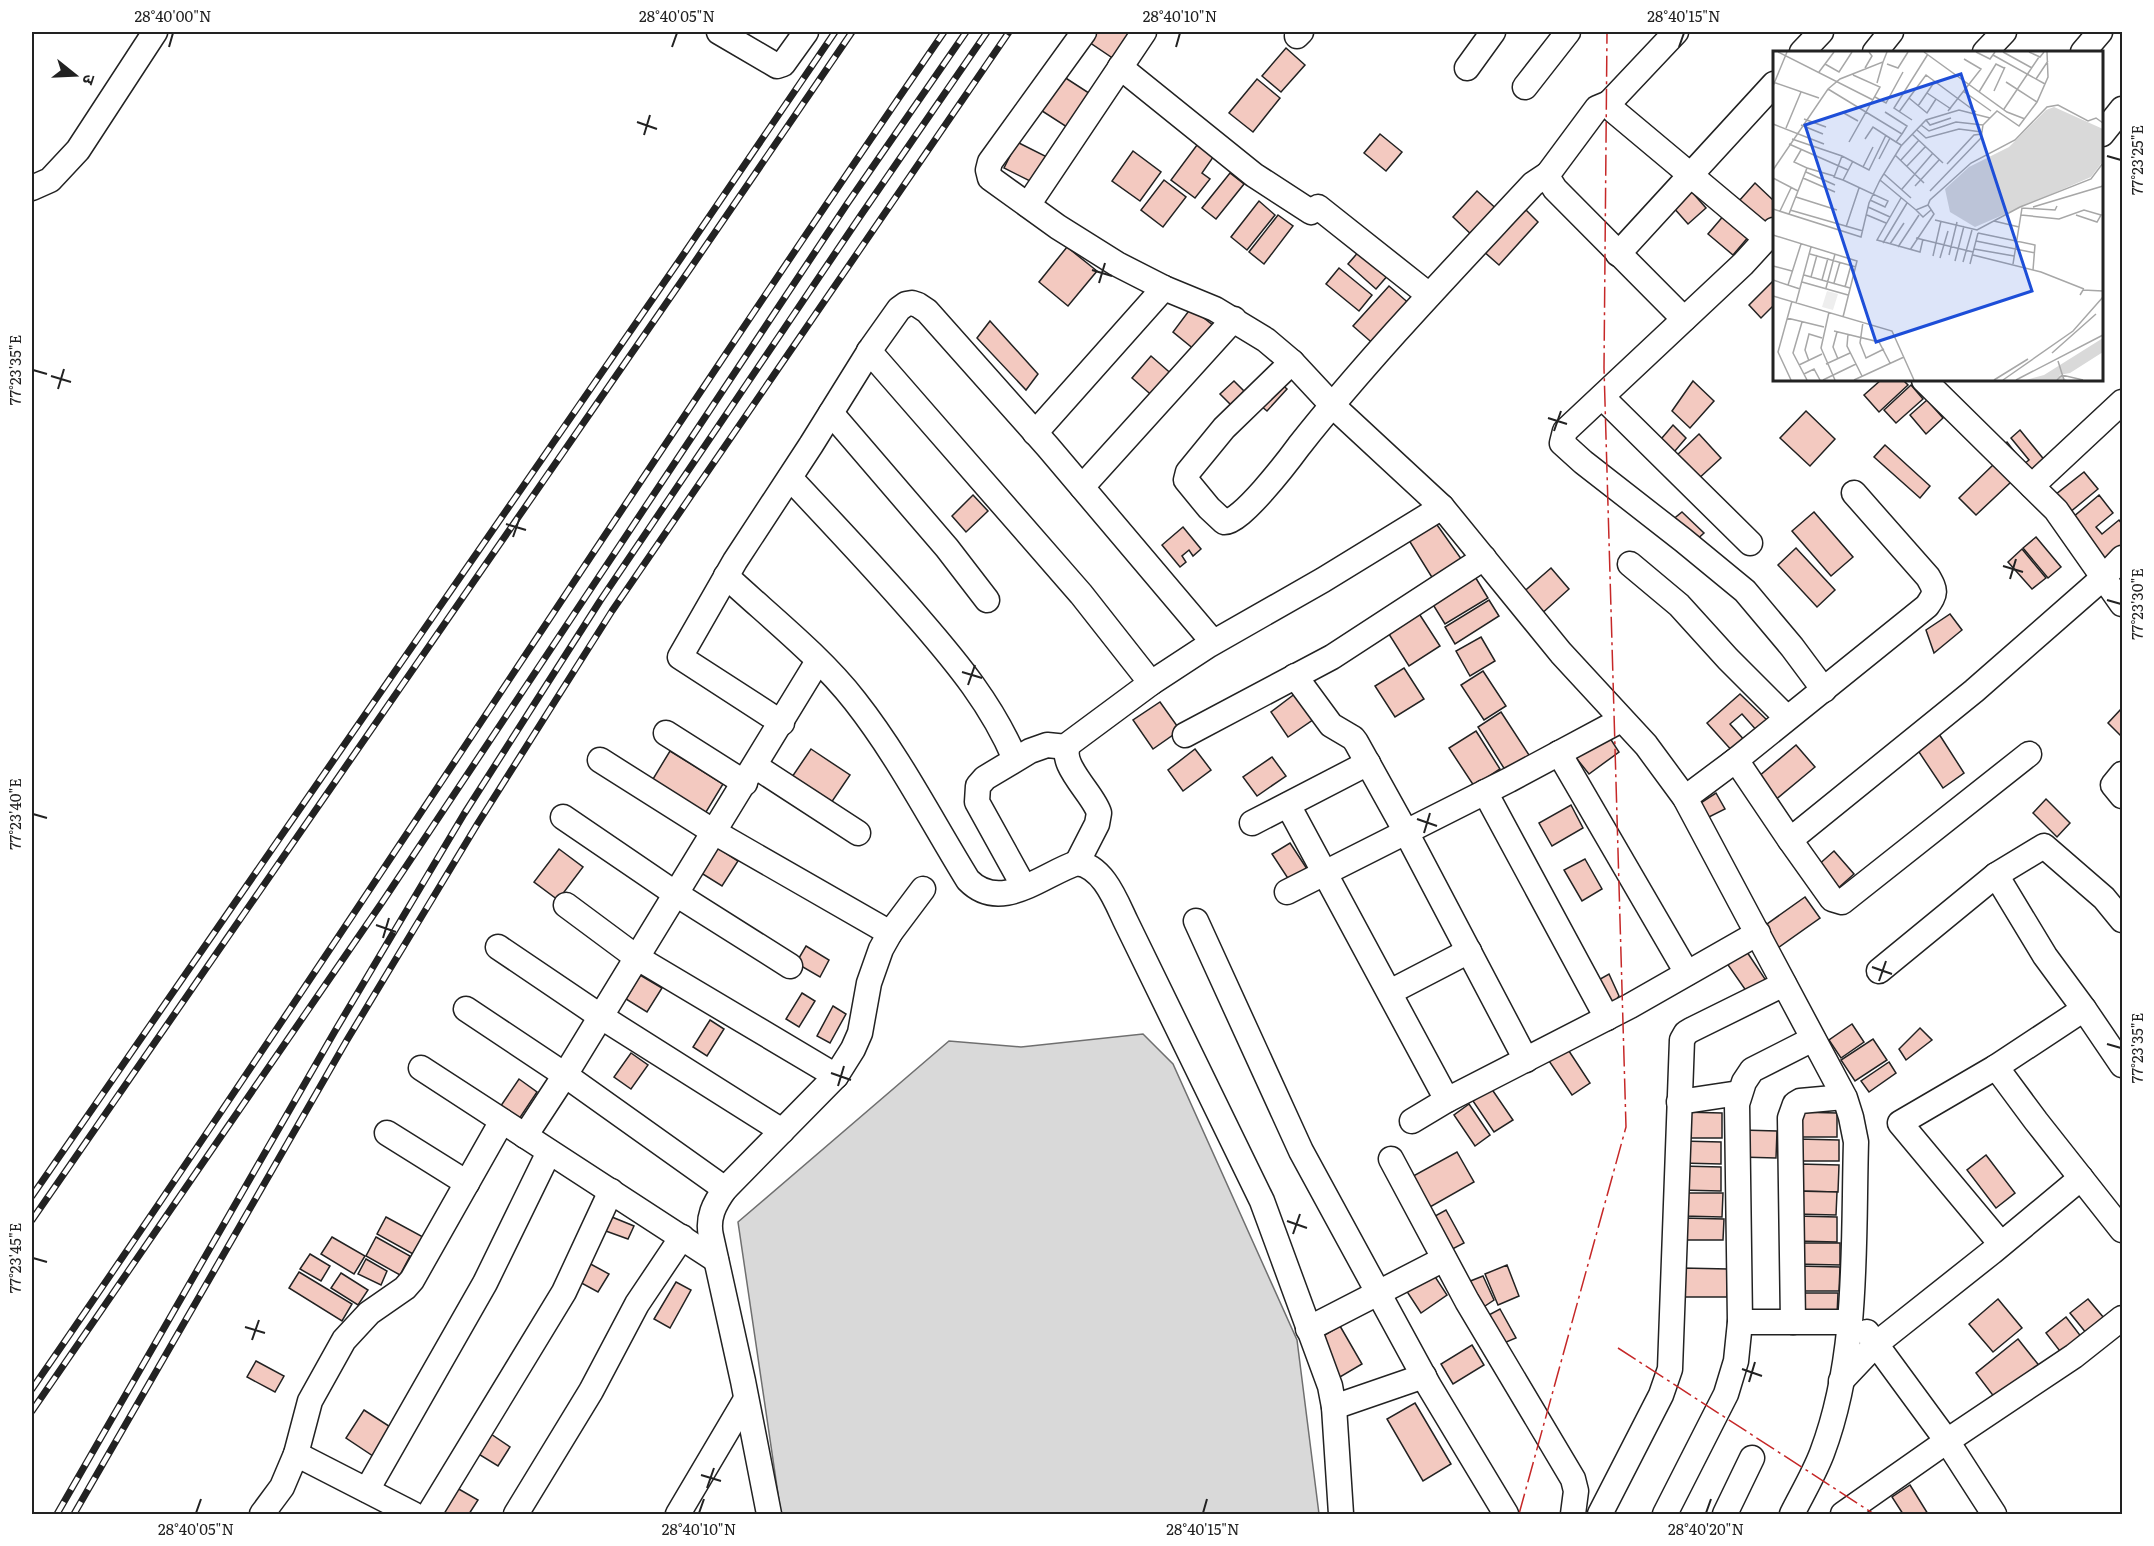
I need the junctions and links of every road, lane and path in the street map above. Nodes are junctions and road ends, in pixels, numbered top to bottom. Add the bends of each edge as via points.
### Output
1 (155, 32) edge
2 (806, 32) edge
3 (1084, 32) edge
4 (1144, 32) edge
5 (1493, 32) edge
6 (1568, 32) edge
7 (1676, 32) edge
8 (1821, 32) edge
9 (1891, 32) edge
10 (2004, 32) edge
11 (2100, 32) edge
12 (730, 34) edge
13 (1803, 51) edge
14 (1876, 51) edge
15 (1986, 51) edge
16 (2084, 51) edge
17 (1120, 68) junction
18 (1467, 68) dead end
19 (1773, 85) edge
20 (1525, 87) dead end
21 (1609, 103) junction
22 (2122, 109) edge
23 (2103, 133) edge
24 (1548, 174) junction
25 (1691, 176) junction
26 (32, 188) edge
27 (1028, 205) junction
28 (1771, 234) edge
29 (1618, 254) junction
30 (1164, 288) junction
31 (1429, 296) junction
32 (1234, 319) junction
33 (1684, 319) junction
34 (869, 351) junction
35 (1292, 362) junction
36 (1925, 381) edge
37 (1602, 397) junction
38 (2122, 402) edge
39 (1332, 405) junction
40 (831, 413) junction
41 (1035, 433) junction
42 (790, 478) junction
43 (2032, 486) junction
44 (1082, 487) junction
45 (1854, 493) dead end
46 (1442, 507) junction
47 (1750, 543) dead end
48 (1484, 558) junction
49 (2122, 558) edge
50 (1630, 564) dead end
51 (726, 576) junction
52 (2104, 577) junction
53 (987, 600) dead end
54 (2122, 604) edge
55 (1213, 642) junction
56 (818, 662) junction
57 (1295, 676) junction
58 (1151, 683) junction
59 (1824, 690) junction
60 (1787, 718) junction
61 (1621, 720) junction
62 (782, 723) junction
63 (666, 733) dead end
64 (1185, 735) dead end
65 (1067, 747) junction
66 (1559, 753) junction
67 (2029, 754) dead end
68 (1015, 759) junction
69 (600, 760) dead end
70 (1368, 763) junction
71 (1731, 764) junction
72 (750, 774) junction
73 (2122, 774) edge
74 (1485, 792) junction
75 (2122, 796) edge
76 (1685, 798) junction
77 (1288, 804) junction
78 (563, 817) dead end
79 (1252, 823) dead end
80 (714, 832) junction
81 (1406, 832) junction
82 (858, 833) dead end
83 (1790, 840) junction
84 (1077, 863) junction
85 (1325, 872) junction
86 (1996, 875) junction
87 (1024, 887) junction
88 (923, 889) dead end
89 (1287, 892) dead end
90 (676, 894) junction
91 (566, 905) dead end
92 (1196, 921) dead end
93 (2122, 921) edge
94 (890, 933) junction
95 (1758, 933) junction
96 (498, 947) dead end
97 (1469, 951) junction
98 (636, 957) junction
99 (790, 966) dead end
100 (1879, 971) dead end
101 (1688, 973) junction
102 (1785, 984) junction
103 (1390, 992) junction
104 (2084, 1009) junction
105 (466, 1010) dead end
106 (600, 1016) junction
107 (1607, 1018) junction
108 (1813, 1039) junction
109 (1526, 1060) junction
110 (2122, 1065) edge
111 (1996, 1067) junction
112 (420, 1068) dead end
113 (565, 1075) junction
114 (836, 1076) junction
115 (1739, 1093) junction
116 (1844, 1097) junction
117 (1447, 1100) junction
118 (1679, 1102) junction
119 (502, 1121) junction
120 (1412, 1121) dead end
121 (782, 1131) junction
122 (387, 1133) dead end
123 (525, 1136) junction
124 (549, 1152) junction
125 (1390, 1159) dead end
126 (2081, 1178) junction
127 (467, 1183) junction
128 (725, 1189) junction
129 (611, 1191) junction
130 (2122, 1230) edge
131 (682, 1237) junction
132 (2001, 1244) junction
133 (1444, 1258) junction
134 (716, 1260) junction
135 (1378, 1292) junction
136 (1850, 1316) junction
137 (2122, 1318) edge
138 (1740, 1322) junction
139 (1793, 1322) junction
140 (1308, 1329) junction
141 (1876, 1344) junction
142 (1424, 1376) junction
143 (1841, 1381) junction
144 (746, 1399) junction
145 (1334, 1407) junction
146 (1947, 1441) junction
147 (296, 1454) junction
148 (1752, 1458) dead end
149 (367, 1490) junction
150 (1991, 1513) edge
151 (262, 1515) edge
152 (413, 1515) edge
153 (429, 1515) edge
154 (516, 1515) edge
155 (678, 1515) edge
156 (769, 1515) edge
157 (1341, 1515) edge
158 (1506, 1515) edge
159 (1573, 1515) edge
160 (1600, 1515) edge
161 (1665, 1515) edge
162 (1725, 1515) edge
163 (1792, 1515) edge
164 (1843, 1515) edge

1 - 26 street via 78,150 50,180
2 - 12 street via 780,66
3 - 27 street via 988,166 993,181
4 - 17 street
5 - 18 street
6 - 20 street
7 - 21 street
8 - 13 street
9 - 14 street
10 - 15 street
11 - 16 street
17 - 27 street
17 - 31 street via 1254,175 1311,212 1318,207
19 - 25 street
21 - 24 street via 1598,108
21 - 25 street
22 - 23 street
24 - 29 street via 1555,189
24 - 31 street via 1533,184
25 - 28 street
25 - 29 street
27 - 30 street via 1117,264
28 - 33 street
29 - 33 street
30 - 32 street
30 - 41 street
31 - 39 street
32 - 35 street
32 - 44 street
33 - 37 street
34 - 40 street
34 - 41 street via 899,309 906,304 918,305
34 - 58 street via 1081,594
35 - 39 street
35 - 39 street via 1224,428 1188,472 1188,483 1209,508 1224,522 1234,520 1271,482
36 - 43 street
37 - 47 street
37 - 59 street via 1565,431 1563,445 1745,591
38 - 43 street
39 - 46 street
40 - 42 street
40 - 53 street
41 - 44 street
42 - 51 street
42 - 68 street via 873,565 941,645 991,710
43 - 52 street via 2056,510
44 - 55 street
45 - 59 street via 1928,578 1935,589 1934,597
46 - 48 street
46 - 55 street
48 - 57 street via 1332,657
48 - 61 street
49 - 52 street
50 - 60 street via 1679,605
51 - 56 street
51 - 62 street via 680,657
52 - 54 street
52 - 83 street via 1974,691
55 - 58 street
56 - 62 street
56 - 87 street via 855,700 886,743 975,888 1001,894
57 - 64 street
57 - 70 street via 1331,725 1353,738
58 - 65 street
59 - 60 street
60 - 71 street
61 - 66 street
61 - 76 street via 1646,745
62 - 72 street
63 - 72 street
65 - 68 street via 1040,746
65 - 84 street via 1066,757 1099,813
66 - 74 street
66 - 101 street
67 - 83 street via 1842,902 1832,899
68 - 87 street via 982,781 976,799
69 - 80 street
70 - 77 street
70 - 81 street
71 - 76 street
71 - 83 street via 1736,760
72 - 80 street
72 - 82 street
73 - 75 street via 2113,784
74 - 81 street
74 - 107 street
76 - 95 street
77 - 79 street
77 - 85 street
78 - 90 street
80 - 90 street
80 - 94 street
81 - 85 street
81 - 97 street
84 - 87 street
84 - 140 street via 1091,868 1101,878 1126,922 1262,1201
85 - 89 street
85 - 103 street
86 - 93 street via 2044,846 2104,898
86 - 100 street
86 - 104 street via 2044,956
88 - 94 street
90 - 98 street
90 - 99 street
91 - 98 street
92 - 135 street via 1302,1151
94 - 114 street via 869,982 860,1033
95 - 101 street
95 - 102 street
96 - 106 street
97 - 103 street
97 - 109 street
98 - 106 street
98 - 114 street
101 - 107 street
102 - 108 street
102 - 118 street via 1686,1033 1680,1053
103 - 117 street
104 - 110 street
104 - 111 street
105 - 113 street
106 - 113 street
106 - 121 street
107 - 109 street
108 - 115 street via 1752,1070
108 - 116 street
109 - 117 street
111 - 126 street
111 - 132 street via 1900,1123
112 - 119 street
113 - 123 street
113 - 128 street
114 - 121 street
115 - 118 street
115 - 138 street
116 - 136 street via 1856,1142
116 - 139 street via 1800,1101 1790,1118
117 - 120 street
118 - 160 street via 1670,1369 1661,1395
119 - 123 street
119 - 127 street
121 - 128 street
122 - 127 street
123 - 124 street
124 - 129 street
124 - 149 street via 485,1283
125 - 133 street
126 - 130 street
126 - 132 street
127 - 147 street via 412,1280 369,1313 344,1340 310,1401
128 - 134 street via 710,1218
129 - 131 street
129 - 153 street via 564,1292
131 - 134 street
131 - 154 street via 637,1304 591,1391
132 - 141 street
133 - 135 street
133 - 159 street via 1570,1474 1576,1491
134 - 144 street
135 - 140 street
135 - 142 street
136 - 139 street
136 - 141 street
136 - 143 street
137 - 146 street via 2074,1356
138 - 139 street
138 - 161 street via 1736,1360 1726,1394
140 - 145 street via 1325,1368
141 - 143 street
141 - 146 street
142 - 145 street
142 - 158 street
143 - 163 street via 1822,1455
144 - 155 street
144 - 156 street
145 - 157 street
146 - 150 street
146 - 164 street
147 - 149 street
147 - 151 street via 282,1487
148 - 162 street
149 - 152 street

